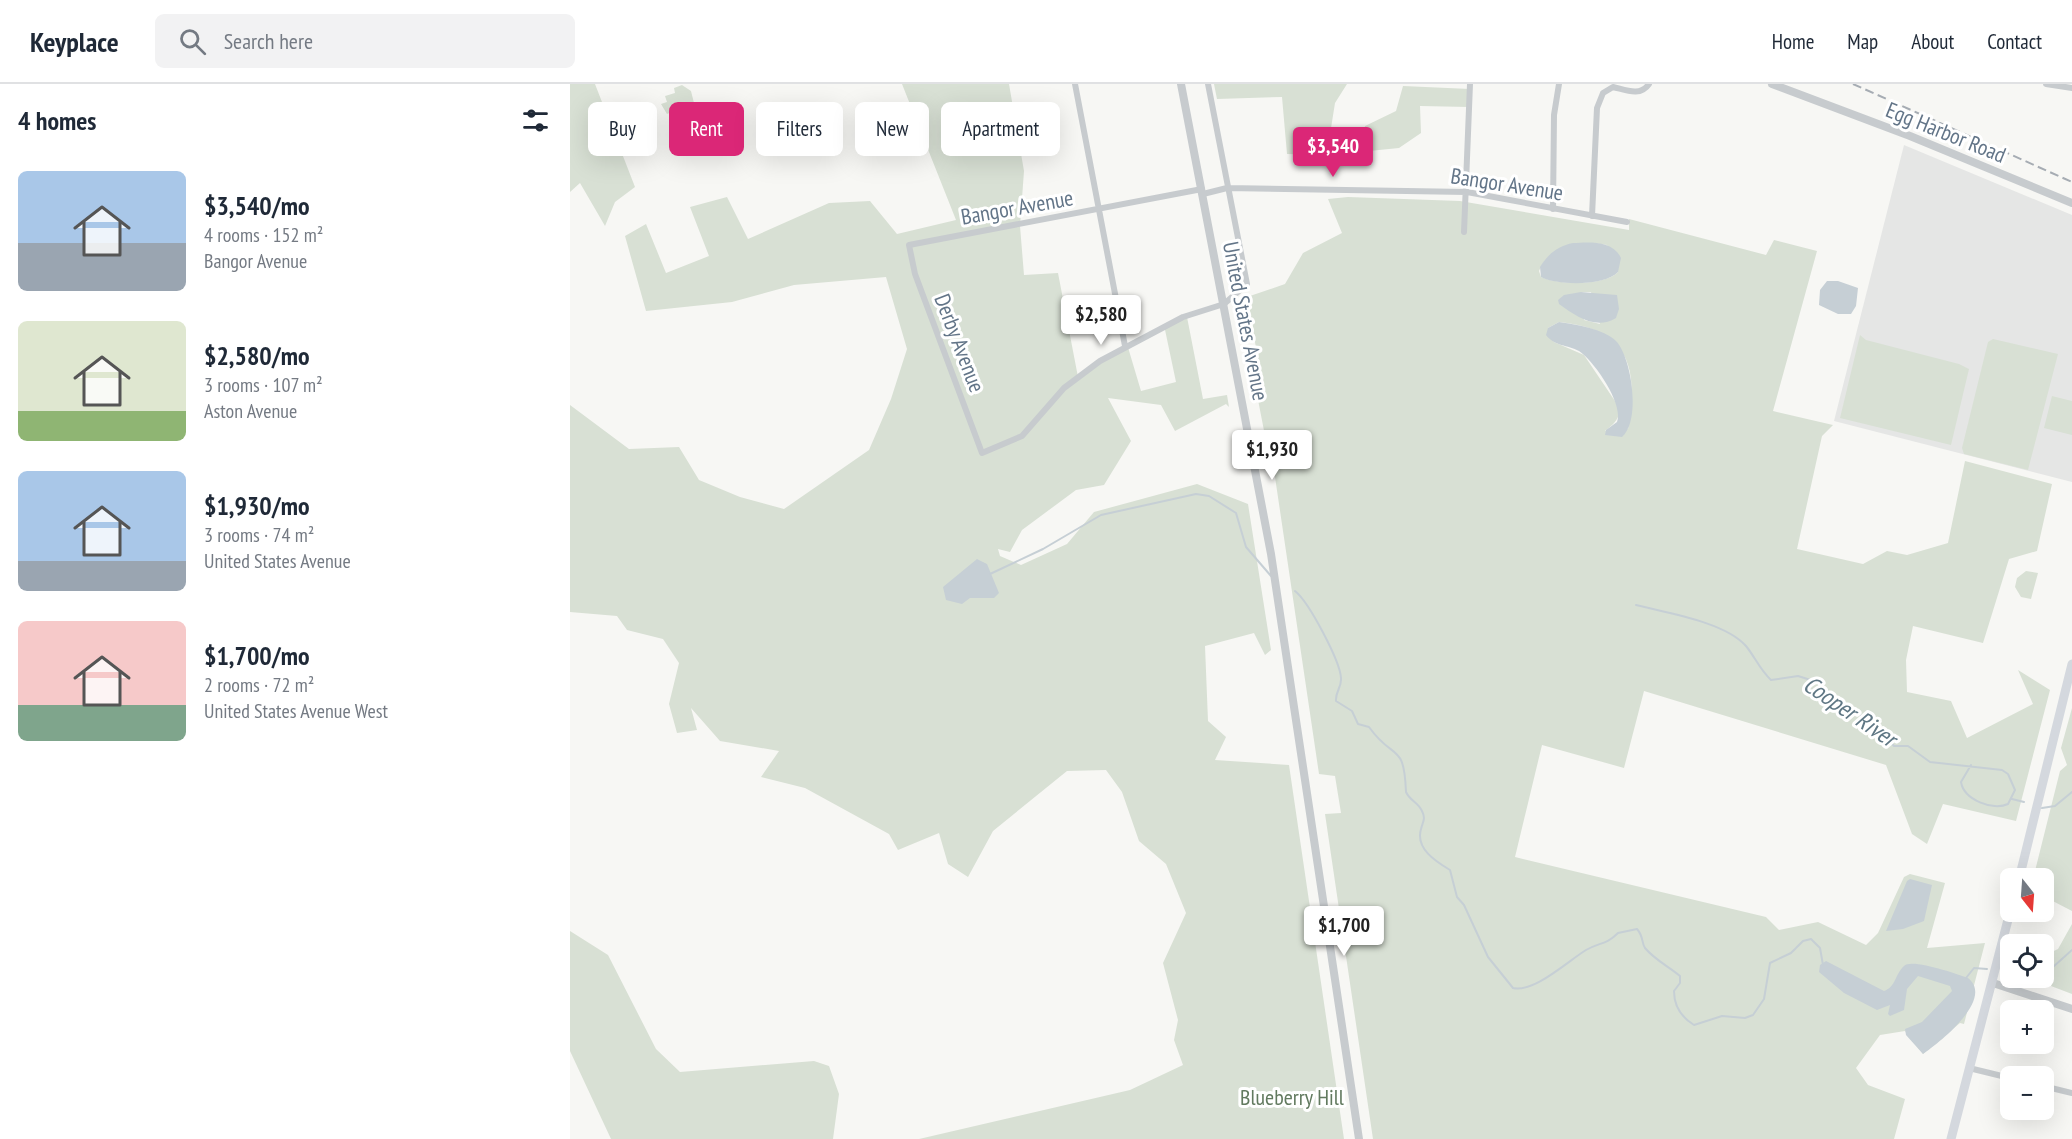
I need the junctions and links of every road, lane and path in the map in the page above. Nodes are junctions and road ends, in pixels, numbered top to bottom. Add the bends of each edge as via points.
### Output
1 (1075, 84) edge
2 (1181, 84) edge
3 (1208, 84) edge
4 (1470, 84) edge
5 (1559, 84) edge
6 (1649, 84) edge
7 (1772, 84) edge
8 (2046, 84) edge
9 (2072, 88) edge
10 (1227, 188) junction
11 (1202, 192) junction
12 (1467, 192) junction
13 (2072, 203) edge
14 (1553, 208) junction
15 (1100, 210) junction
16 (1592, 216) junction
17 (1627, 222) dead end
18 (1464, 232) dead end
19 (909, 244) joint
20 (1224, 304) junction
21 (1125, 346) junction
22 (2072, 664) edge
23 (2022, 868) edge
24 (2008, 922) edge
25 (1993, 983) junction
26 (2072, 1009) edge
27 (1969, 1068) junction
28 (2000, 1076) edge
29 (2054, 1089) edge
30 (2072, 1094) edge
31 (1359, 1139) edge
32 (1951, 1139) edge

1 - 15 street
2 - 11 street, United States Avenue
3 - 10 street, United States Avenue
4 - 12 street
5 - 14 street via 1554,115
6 - 16 street via 1645,90 1636,92 1613,87 1603,93 1597,108
7 - 13 street, Egg Harbor Road
8 - 9 street
10 - 11 street, Bangor Avenue
10 - 12 street, Bangor Avenue
10 - 20 street, United States Avenue via 1247,284
11 - 15 street, Bangor Avenue
11 - 20 street, United States Avenue
12 - 14 street, Bangor Avenue
12 - 18 street
14 - 16 street, Bangor Avenue
15 - 19 street, Bangor Avenue
15 - 21 street
16 - 17 street, Bangor Avenue
19 - 21 street, Derby Avenue via 915,274 982,453 1022,436 1064,388
20 - 21 street via 1183,317
20 - 31 street, United States Avenue via 1271,554
22 - 23 main road
24 - 25 main road
25 - 26 street
25 - 27 main road
27 - 28 street
27 - 32 main road
29 - 30 street

